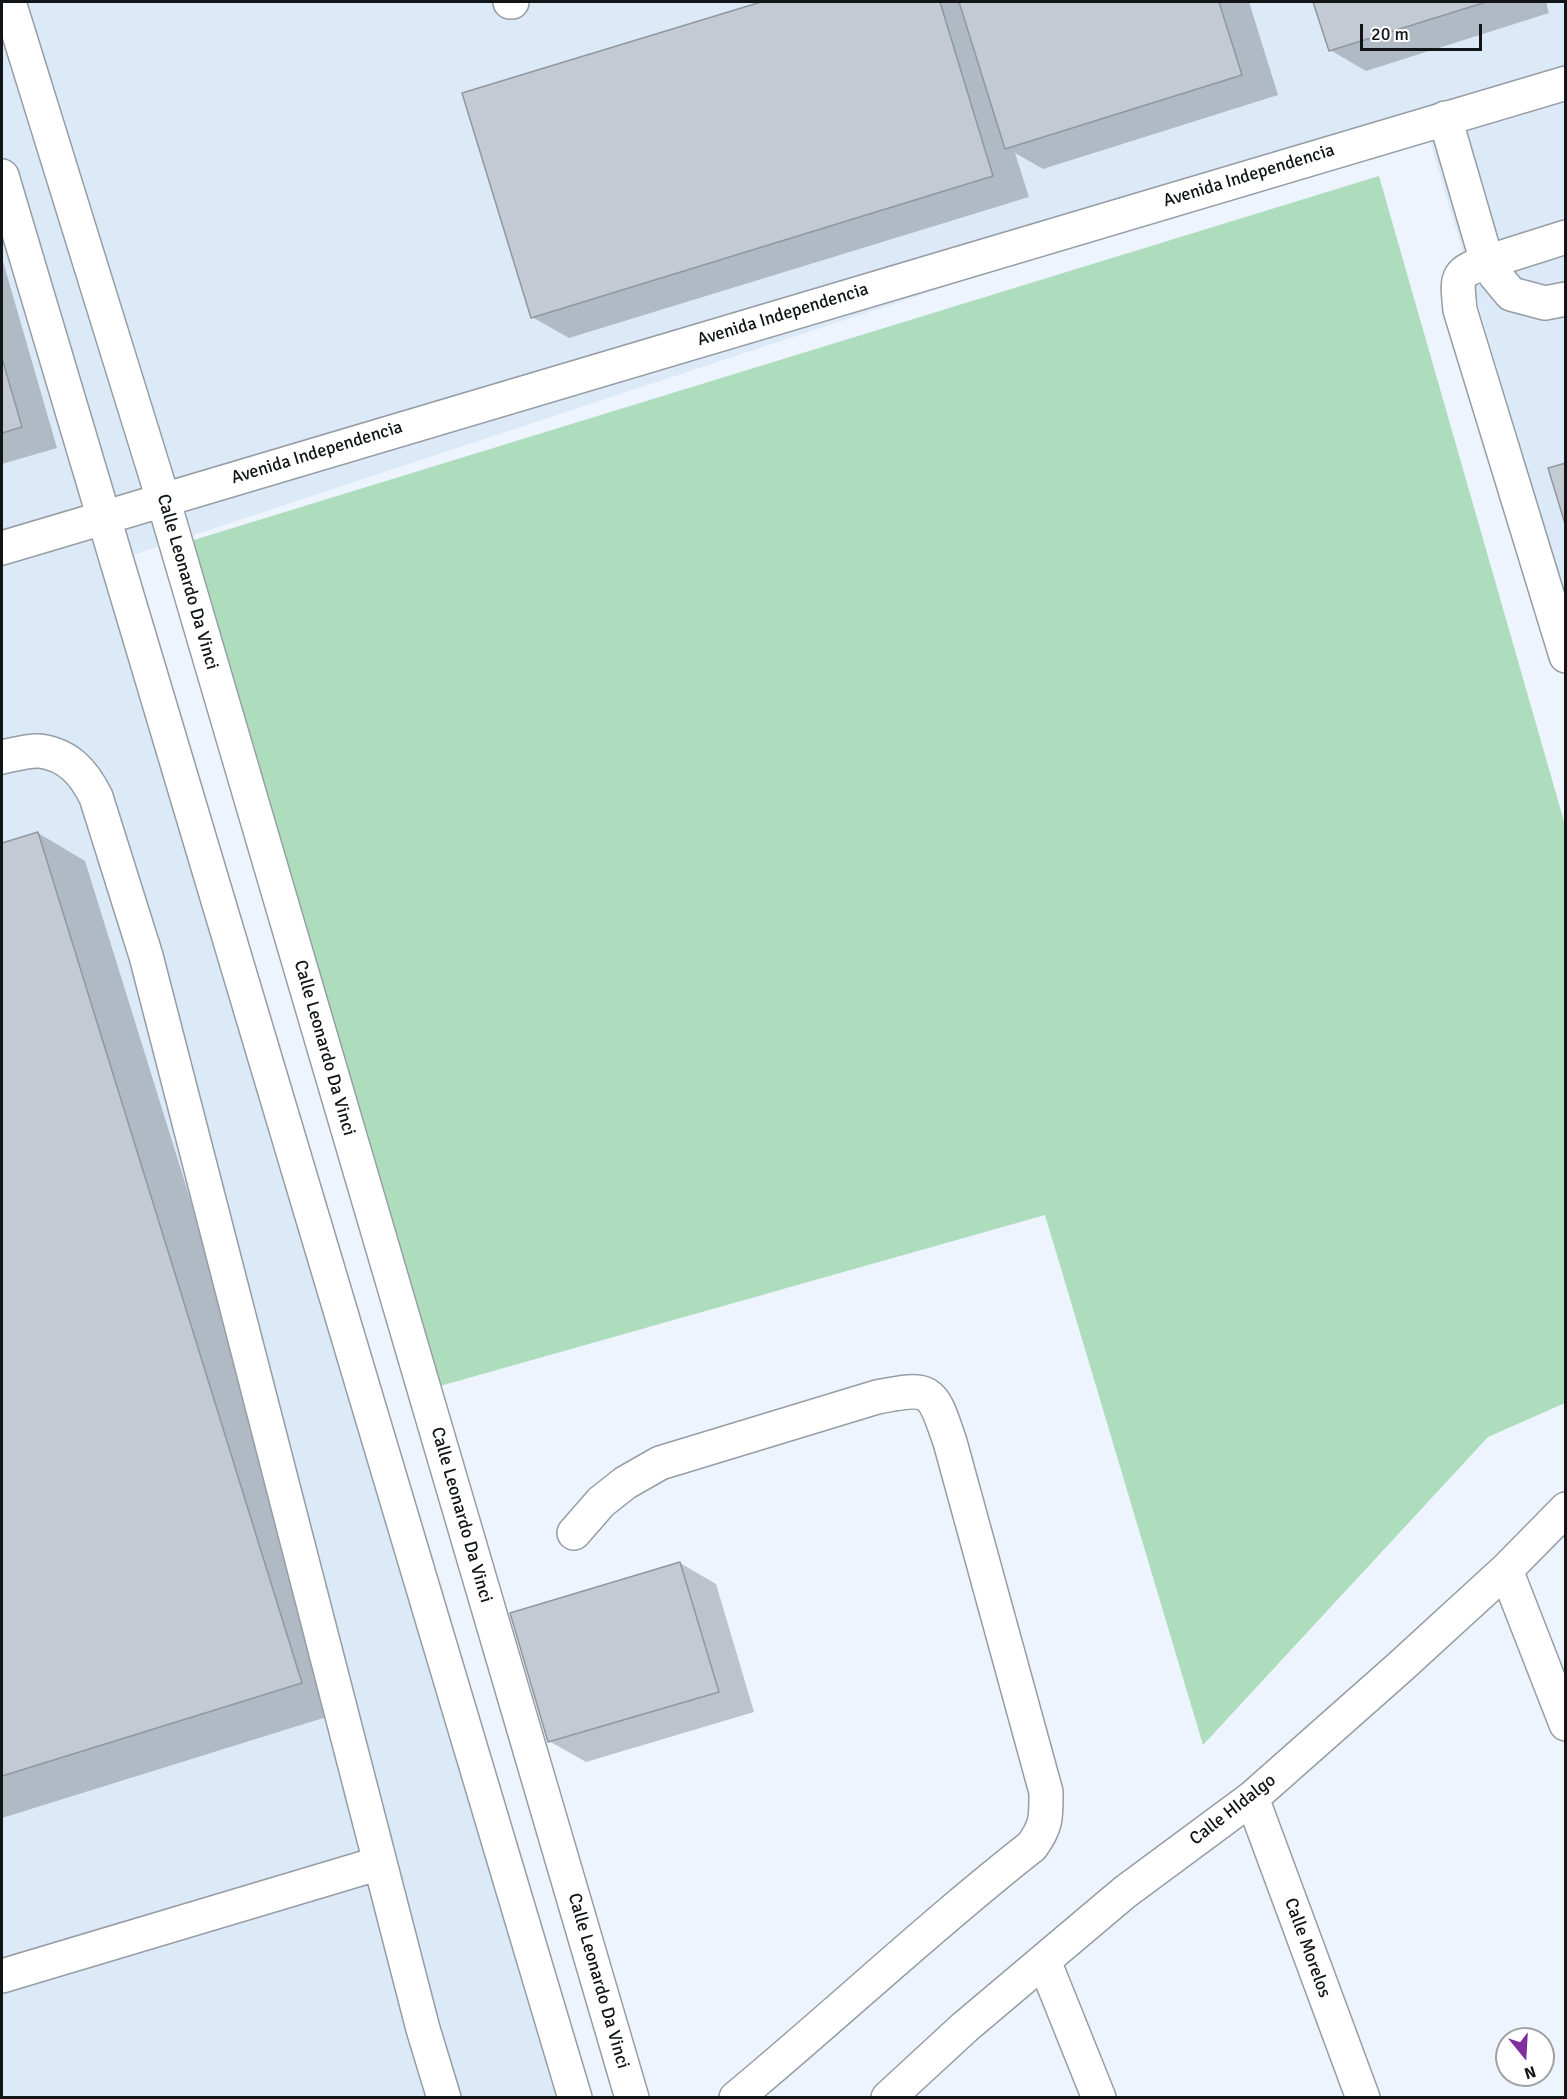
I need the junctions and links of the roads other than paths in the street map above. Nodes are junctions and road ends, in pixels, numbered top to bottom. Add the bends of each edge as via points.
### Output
1 (9, 2) edge
2 (1566, 83) edge
3 (1446, 118) junction
4 (2, 176) edge
5 (1566, 237) edge
6 (1488, 262) junction
7 (1566, 299) edge
8 (163, 499) junction
9 (105, 518) junction
10 (2, 548) edge
11 (1566, 656) edge
12 (2, 756) edge
13 (1566, 1509) edge
14 (574, 1533) dead end
15 (1506, 1570) junction
16 (1562, 1710) edge
17 (1252, 1798) junction
18 (380, 1863) junction
19 (1044, 1961) junction
20 (2, 1976) edge
21 (444, 2097) edge
22 (575, 2097) edge
23 (632, 2097) edge
24 (736, 2097) edge
25 (888, 2097) edge
26 (1099, 2097) edge
27 (1363, 2097) edge

1 - 8 main road, Calle Leonardo Da Vinci
2 - 3 main road, Avenida Independencia
3 - 6 main road
3 - 8 main road, Avenida Independencia
4 - 9 main road
5 - 6 main road
6 - 7 main road via 1511,294 1545,303
6 - 11 main road via 1465,270 1458,282 1460,310
8 - 9 main road, Avenida Independencia
8 - 23 main road, Calle Leonardo Da Vinci
9 - 10 main road, Avenida Independencia
9 - 22 main road
12 - 18 main road via 38,751 58,756 86,777 96,797 146,956
13 - 15 main road, Calle HIdalgo
14 - 24 main road via 601,1502 660,1463 877,1397 907,1391 928,1395 938,1406 950,1442 1046,1792 1043,1830 1032,1846
15 - 16 main road
15 - 17 main road, Calle HIdalgo
17 - 19 main road, Calle HIdalgo via 1125,1892
17 - 27 main road, Calle Morelos
18 - 20 main road
18 - 21 main road
19 - 25 main road, Calle HIdalgo
19 - 26 main road

